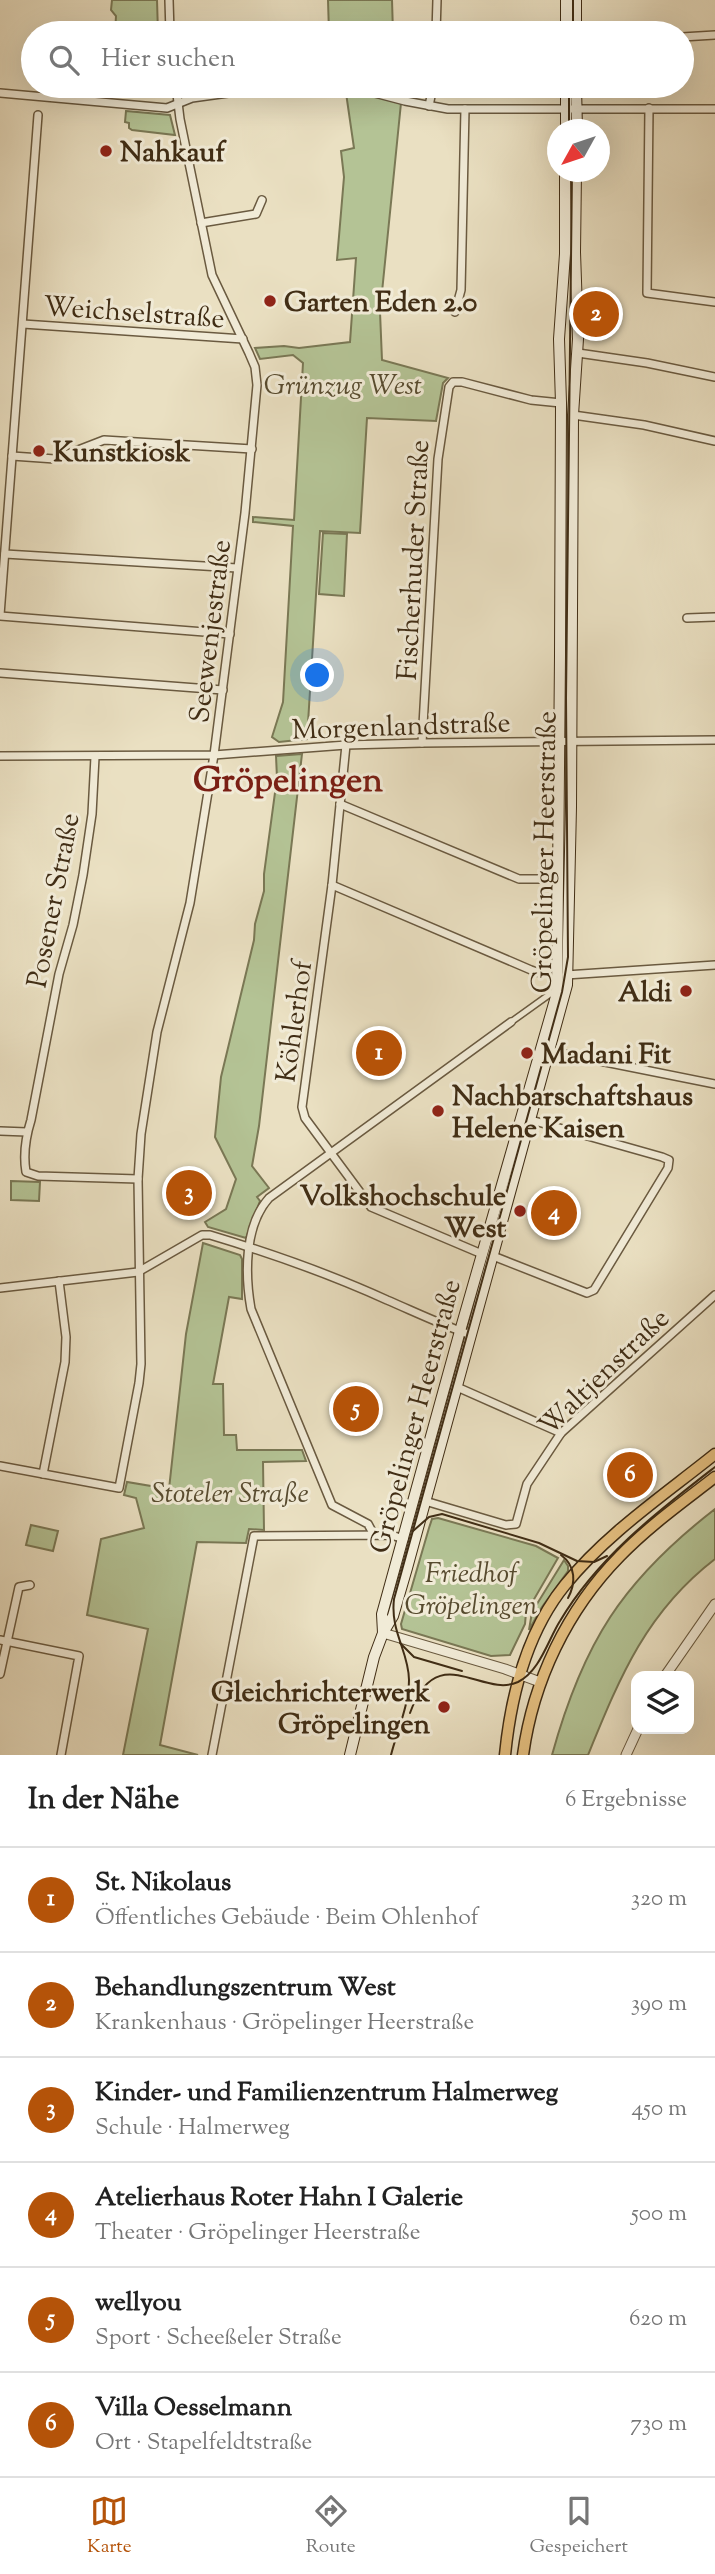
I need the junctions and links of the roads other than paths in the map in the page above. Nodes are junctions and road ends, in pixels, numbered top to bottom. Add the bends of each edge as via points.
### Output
1 (169, 0) edge
2 (437, 0) edge
3 (566, 0) edge
4 (576, 0) edge
5 (170, 21) edge
6 (436, 21) edge
7 (566, 21) edge
8 (576, 21) edge
9 (715, 35) edge
10 (694, 36) edge
11 (0, 93) edge
12 (21, 95) edge
13 (53, 98) edge
14 (177, 98) edge
15 (192, 98) edge
16 (397, 98) edge
17 (431, 98) edge
18 (566, 98) edge
19 (577, 98) edge
20 (178, 103) junction
21 (429, 106) junction
22 (649, 108) junction
23 (465, 109) junction
24 (566, 109) junction
25 (578, 109) junction
26 (715, 109) edge
27 (38, 116) dead end
28 (566, 119) edge
29 (578, 119) edge
30 (565, 182) edge
31 (576, 182) edge
32 (262, 200) dead end
33 (201, 223) junction
34 (715, 302) edge
35 (454, 312) dead end
36 (23, 324) junction
37 (243, 339) junction
38 (578, 353) junction
39 (715, 377) edge
40 (561, 403) junction
41 (573, 415) junction
42 (715, 440) edge
43 (252, 449) junction
44 (12, 456) junction
45 (5, 554) junction
46 (237, 568) junction
47 (0, 616) edge
48 (715, 617) edge
49 (687, 618) dead end
50 (230, 634) junction
51 (0, 673) edge
52 (223, 690) junction
53 (715, 740) edge
54 (565, 741) junction
55 (422, 743) junction
56 (346, 745) junction
57 (214, 755) junction
58 (0, 756) edge
59 (95, 757) junction
60 (340, 804) junction
61 (559, 879) junction
62 (332, 885) junction
63 (557, 965) junction
64 (715, 965) edge
65 (563, 975) junction
66 (557, 989) junction
67 (512, 1022) joint
68 (550, 1051) junction
69 (715, 1084) edge
70 (531, 1120) junction
71 (0, 1131) edge
72 (27, 1132) junction
73 (331, 1153) junction
74 (138, 1178) junction
75 (249, 1247) junction
76 (488, 1255) junction
77 (138, 1272) junction
78 (58, 1281) junction
79 (0, 1288) edge
80 (715, 1295) edge
81 (460, 1331) junction
82 (471, 1335) junction
83 (457, 1387) junction
84 (561, 1433) junction
85 (715, 1454) edge
86 (0, 1466) edge
87 (43, 1474) junction
88 (715, 1477) edge
89 (425, 1501) junction
90 (374, 1535) junction
91 (404, 1539) junction
92 (30, 1585) dead end
93 (715, 1604) edge
94 (383, 1633) junction
95 (3, 1641) edge
96 (668, 1671) edge
97 (0, 1674) edge
98 (520, 1675) junction
99 (540, 1682) junction
100 (636, 1734) edge
101 (61, 1755) edge
102 (212, 1755) edge
103 (350, 1755) edge
104 (505, 1755) edge
105 (523, 1755) edge
106 (625, 1755) edge

1 - 5 street
2 - 6 street
3 - 7 main road
4 - 8 main road
9 - 10 street
11 - 12 street
13 - 20 street via 159,108
14 - 20 street, Seewenjestraße
15 - 20 street
16 - 21 street
17 - 21 street
18 - 24 main road
19 - 25 main road
20 - 33 street, Seewenjestraße
21 - 23 street
22 - 25 street
22 - 26 street
22 - 34 street via 647,293
23 - 24 street
23 - 35 street via 461,290
24 - 25 street
24 - 28 main road
25 - 29 main road
27 - 36 street
30 - 40 main road, Gröpelinger Heerstraße
31 - 38 main road, Gröpelinger Heerstraße
32 - 33 street via 256,214
33 - 37 street, Seewenjestraße via 212,275
36 - 37 street, Weichselstraße
36 - 44 street
37 - 43 street, Seewenjestraße via 257,385
38 - 39 street
38 - 41 main road, Gröpelinger Heerstraße
40 - 54 main road, Gröpelinger Heerstraße
40 - 55 street, Fischerhuder Straße via 453,382 447,395 438,459
41 - 42 street
41 - 54 main road, Gröpelinger Heerstraße
43 - 44 street via 104,440 55,459
43 - 46 street, Seewenjestraße
44 - 45 street
45 - 46 street
45 - 47 street
46 - 50 street, Seewenjestraße
47 - 50 street
48 - 49 street
50 - 52 street, Seewenjestraße
51 - 52 street
52 - 57 street, Seewenjestraße
53 - 54 street, Morgenlandstraße
54 - 55 street, Morgenlandstraße
54 - 61 main road, Gröpelinger Heerstraße
54 - 65 main road, Gröpelinger Heerstraße
55 - 56 street, Morgenlandstraße
56 - 57 street, Morgenlandstraße
56 - 60 street, Köhlerhof
57 - 59 street, Morgenlandstraße
57 - 74 street, Seewenjestraße via 190,903 152,1060
58 - 59 street, Morgenlandstraße
59 - 72 street, Posener Straße via 83,875
60 - 61 street via 519,879
60 - 62 street, Köhlerhof
61 - 63 main road, Gröpelinger Heerstraße
62 - 63 street via 531,970 540,973
62 - 73 street, Köhlerhof via 302,1107
63 - 65 main road, Gröpelinger Heerstraße
64 - 65 street
65 - 66 main road, Gröpelinger Heerstraße
65 - 68 main road, Gröpelinger Heerstraße via 565,997
66 - 67 street
66 - 76 main road, Gröpelinger Heerstraße
67 - 73 street
68 - 69 street
68 - 70 main road, Gröpelinger Heerstraße
70 - 76 main road, Gröpelinger Heerstraße
70 - 76 street, Köhlerhof via 669,1160 668,1168 594,1290 587,1293
71 - 72 street
72 - 74 street, Posener Straße via 25,1164 30,1175
73 - 75 street via 262,1205
73 - 76 street, Köhlerhof via 371,1207
74 - 77 street, Seewenjestraße
75 - 77 street via 202,1235
75 - 81 street
75 - 90 street via 248,1293 256,1327 332,1505 368,1524
76 - 81 main road, Gröpelinger Heerstraße
76 - 82 main road, Gröpelinger Heerstraße
77 - 78 street
77 - 87 street, Seewenjestraße via 139,1383 119,1488
78 - 79 street
78 - 87 street via 65,1362
80 - 84 street, Waltjenstraße
81 - 82 street
81 - 91 main road, Gröpelinger Heerstraße
82 - 83 main road, Gröpelinger Heerstraße
83 - 84 street
83 - 89 main road, Gröpelinger Heerstraße
84 - 89 street, Waltjenstraße via 527,1484 516,1524
85 - 98 main road via 610,1539 564,1585 541,1622
86 - 87 street
88 - 99 main road via 619,1557 570,1620
89 - 94 main road, Gröpelinger Heerstraße via 393,1616
90 - 91 street
90 - 102 street via 254,1536
91 - 94 main road, Gröpelinger Heerstraße via 382,1614
92 - 95 street via 19,1587
93 - 96 street
94 - 98 street
94 - 103 main road, Gröpelinger Heerstraße
95 - 97 street
95 - 101 street via 79,1656
98 - 99 street
98 - 104 main road
99 - 105 main road
100 - 106 street

